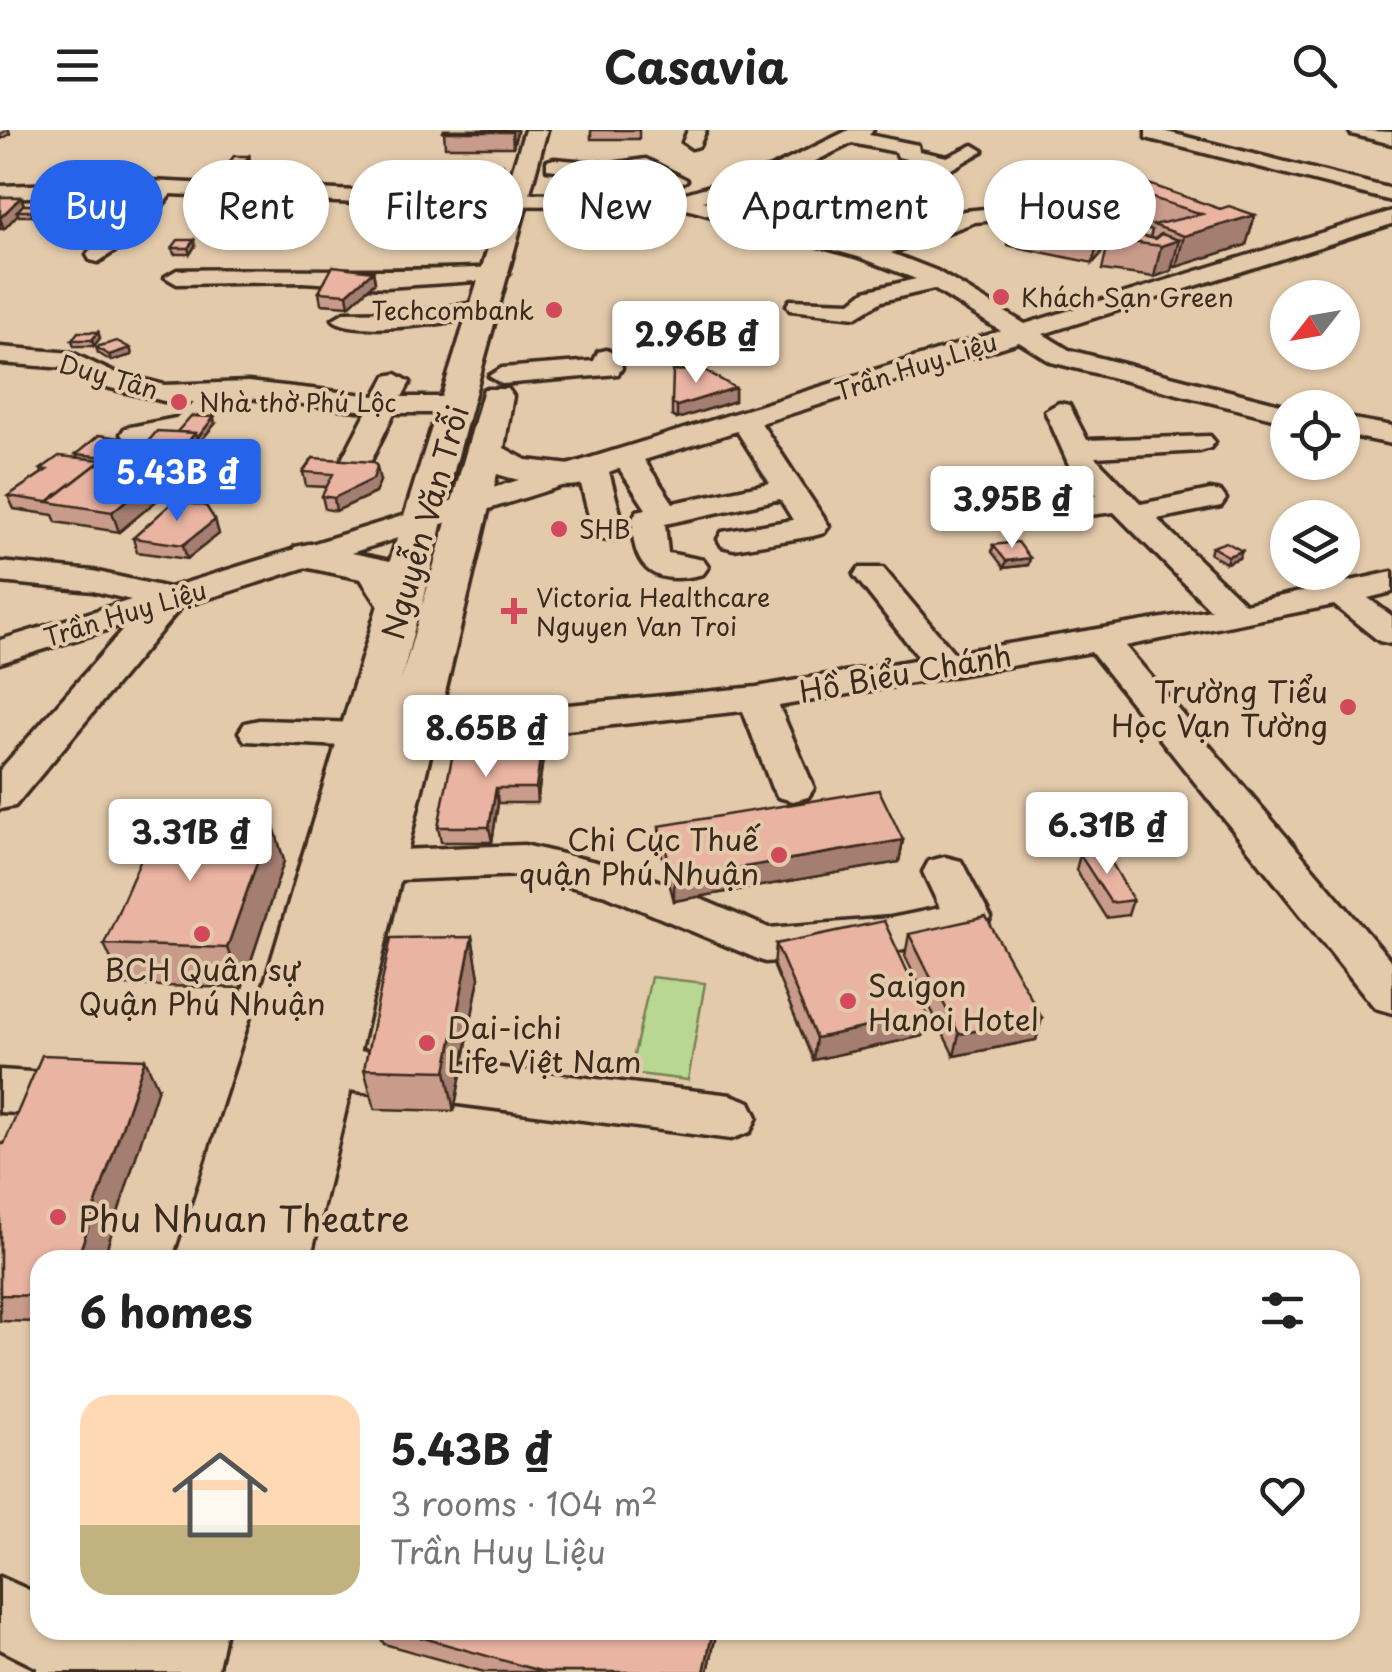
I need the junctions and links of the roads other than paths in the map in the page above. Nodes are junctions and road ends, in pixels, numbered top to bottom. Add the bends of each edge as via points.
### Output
1 (536, 130) edge
2 (1358, 130) edge
3 (858, 134) edge
4 (1152, 134) dead end
5 (1392, 138) edge
6 (973, 151) dead end
7 (556, 156) joint
8 (574, 160) edge
9 (803, 160) edge
10 (934, 160) edge
11 (953, 160) edge
12 (165, 188) junction
13 (0, 192) edge
14 (1392, 196) edge
15 (687, 197) edge
16 (543, 199) edge
17 (531, 200) junction
18 (707, 213) edge
19 (984, 214) edge
20 (1392, 216) edge
21 (707, 223) edge
22 (688, 224) dead end
23 (1291, 249) junction
24 (859, 250) edge
25 (870, 253) junction
26 (98, 255) dead end
27 (1325, 268) dead end
28 (177, 277) dead end
29 (938, 281) junction
30 (798, 305) dead end
31 (508, 308) junction
32 (345, 319) dead end
33 (1022, 332) junction
34 (0, 355) edge
35 (608, 367) dead end
36 (502, 376) junction
37 (384, 392) junction
38 (219, 394) junction
39 (456, 404) junction
40 (1058, 411) dead end
41 (1270, 411) edge
42 (745, 421) junction
43 (1360, 429) edge
44 (134, 434) dead end
45 (1392, 435) edge
46 (1200, 442) dead end
47 (483, 446) junction
48 (1076, 449) junction
49 (628, 458) junction
50 (354, 465) edge
51 (584, 472) junction
52 (788, 488) junction
53 (1210, 499) dead end
54 (1065, 508) dead end
55 (1127, 508) junction
56 (447, 514) junction
57 (665, 514) junction
58 (609, 532) dead end
59 (734, 539) dead end
60 (310, 556) junction
61 (691, 567) dead end
62 (0, 572) edge
63 (871, 575) dead end
64 (1392, 582) edge
65 (1339, 592) junction
66 (170, 598) junction
67 (400, 608) junction
68 (1237, 616) junction
69 (1392, 632) edge
70 (1101, 640) junction
71 (0, 652) edge
72 (944, 665) junction
73 (757, 698) junction
74 (259, 732) dead end
75 (388, 732) junction
76 (794, 788) dead end
77 (0, 796) edge
78 (376, 866) junction
79 (945, 872) dead end
80 (1392, 994) edge
81 (298, 1066) junction
82 (731, 1117) dead end
83 (215, 1250) edge
84 (276, 1250) edge
85 (0, 1612) edge
86 (30, 1626) edge
87 (58, 1640) edge
88 (181, 1640) edge
89 (94, 1657) edge
90 (173, 1672) edge

1 - 17 main road, Nguyễn Văn Trỗi
2 - 5 street
3 - 9 street
3 - 10 street
4 - 14 street
6 - 11 street
7 - 8 street
7 - 17 main road, Nguyễn Văn Trỗi
12 - 13 street
12 - 17 street
12 - 26 street via 132,230
15 - 18 street
16 - 17 street
17 - 31 main road, Nguyễn Văn Trỗi
19 - 25 street
20 - 23 street, Trần Huy Liệu
21 - 22 street
23 - 27 street
23 - 33 street, Trần Huy Liệu
24 - 25 street
25 - 29 street
28 - 31 street via 386,280
29 - 30 street via 874,296 856,310
29 - 33 street
31 - 32 street
31 - 36 main road, Nguyễn Văn Trỗi
31 - 39 main road, Nguyễn Văn Trỗi
33 - 41 street via 1125,384
33 - 42 street, Trần Huy Liệu
34 - 38 street, Duy Tân via 72,361 100,377 164,393
35 - 36 street
36 - 47 main road, Nguyễn Văn Trỗi
37 - 38 street, Duy Tân
37 - 39 street, Duy Tân
37 - 50 street
38 - 44 street via 185,425
39 - 56 main road, Nguyễn Văn Trỗi
40 - 48 street
42 - 49 street, Trần Huy Liệu
42 - 52 street
43 - 45 street
46 - 48 street
47 - 51 main road via 491,458 517,469
47 - 56 main road, Nguyễn Văn Trỗi
48 - 55 street
49 - 51 street, Trần Huy Liệu
49 - 57 street
51 - 56 street, Trần Huy Liệu
51 - 58 street
52 - 57 street
52 - 59 street via 813,526
53 - 55 street
54 - 55 street
55 - 68 street
56 - 60 street, Trần Huy Liệu
56 - 67 main road, Nguyễn Văn Trỗi
56 - 75 main road, Nguyễn Văn Trỗi via 454,562
57 - 61 street via 648,518 652,557 667,567
60 - 66 street, Trần Huy Liệu
60 - 67 main road via 376,570
62 - 66 street via 93,580
63 - 72 street
64 - 65 street, Hồ Biểu Chánh
65 - 68 street, Hồ Biểu Chánh
65 - 69 street
66 - 71 street, Trần Huy Liệu
66 - 77 street
67 - 75 main road, Nguyễn Văn Trỗi
68 - 70 street, Hồ Biểu Chánh
70 - 72 street, Hồ Biểu Chánh
70 - 80 street
72 - 73 street, Hồ Biểu Chánh
73 - 75 street, Hồ Biểu Chánh
73 - 76 street
74 - 75 street, Hồ Biểu Chánh
75 - 78 main road, Nguyễn Văn Trỗi
75 - 81 main road, Nguyễn Văn Trỗi
78 - 79 street via 524,860 618,882 765,945 891,935 968,918
78 - 81 main road, Nguyễn Văn Trỗi
81 - 82 street
81 - 83 main road, Nguyễn Văn Trỗi
81 - 84 main road, Nguyễn Văn Trỗi
85 - 86 street
87 - 89 street
88 - 90 main road

